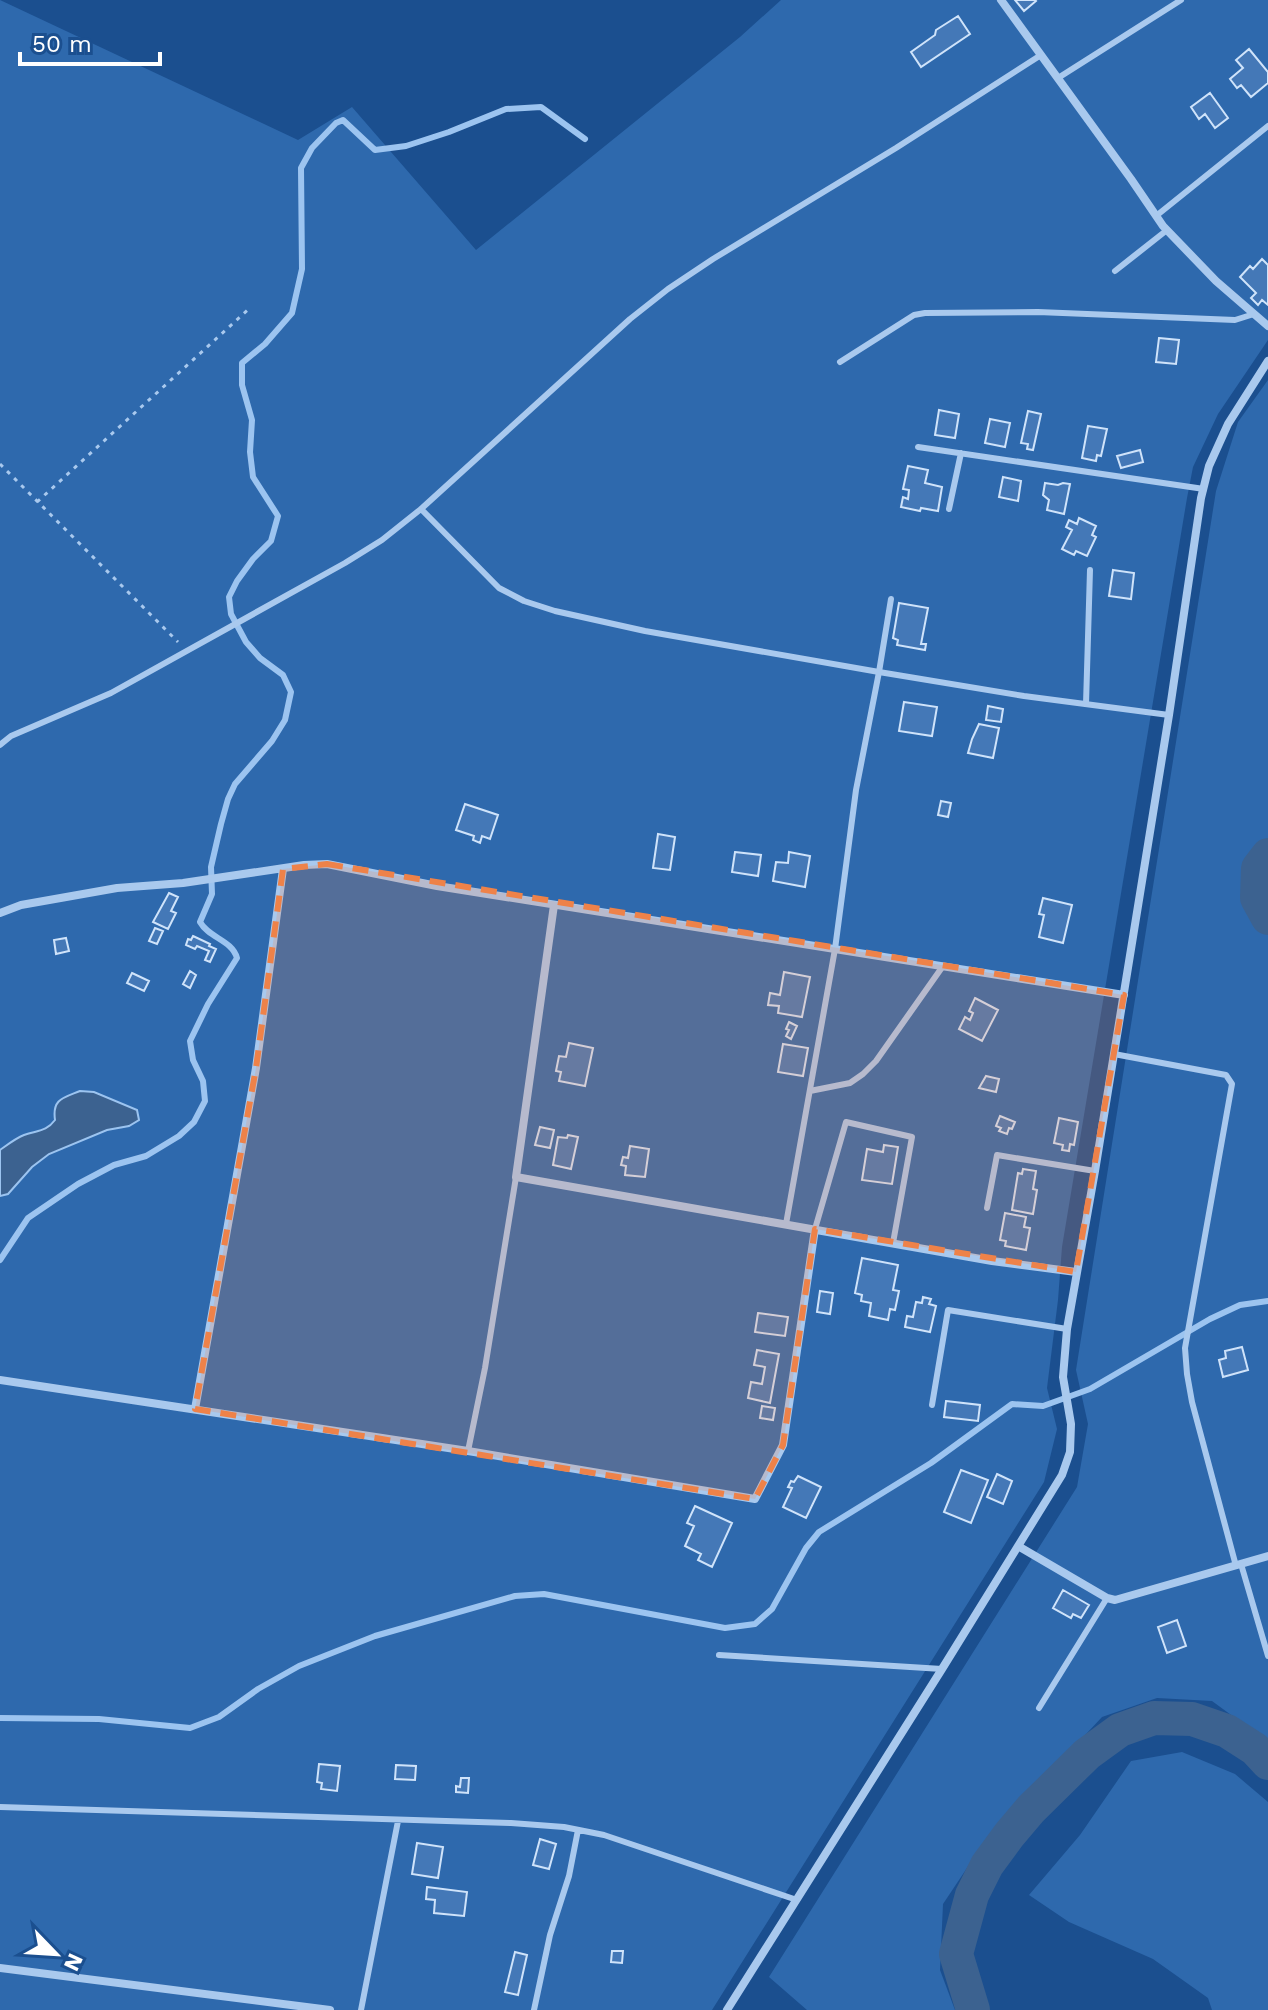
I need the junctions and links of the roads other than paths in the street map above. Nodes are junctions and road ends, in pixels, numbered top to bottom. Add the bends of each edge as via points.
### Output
1 (1001, 0) edge
2 (1181, 0) edge
3 (1041, 55) junction
4 (1058, 78) junction
5 (1268, 126) edge
6 (1156, 216) junction
7 (1167, 230) junction
8 (1115, 271) dead end
9 (1254, 314) junction
10 (1268, 326) edge
11 (1268, 361) edge
12 (840, 362) dead end
13 (918, 447) dead end
14 (961, 453) junction
15 (1204, 489) junction
16 (421, 509) junction
17 (949, 509) dead end
18 (1090, 570) dead end
19 (891, 599) dead end
20 (879, 672) junction
21 (1086, 704) junction
22 (1169, 715) junction
23 (0, 745) edge
24 (283, 869) junction
25 (554, 905) junction
26 (0, 913) edge
27 (835, 949) junction
28 (943, 966) junction
29 (1124, 995) junction
30 (1114, 1054) junction
31 (810, 1091) junction
32 (1095, 1171) junction
33 (516, 1177) junction
34 (987, 1208) dead end
35 (786, 1224) junction
36 (815, 1229) junction
37 (893, 1243) junction
38 (1076, 1272) junction
39 (1067, 1329) junction
40 (0, 1380) edge
41 (932, 1405) dead end
42 (195, 1409) junction
43 (468, 1451) junction
44 (1018, 1546) junction
45 (1268, 1556) edge
46 (1238, 1565) junction
47 (1107, 1598) junction
48 (719, 1655) dead end
49 (1268, 1656) edge
50 (942, 1669) junction
51 (1039, 1708) dead end
52 (0, 1807) edge
53 (398, 1821) junction
54 (578, 1830) junction
55 (797, 1900) junction
56 (0, 1968) edge
57 (330, 2010) edge
58 (361, 2010) edge
59 (534, 2010) edge
60 (727, 2010) edge

1 - 3 street
2 - 4 lane
3 - 4 street
3 - 16 lane via 668,289
4 - 6 street
5 - 6 lane
6 - 7 street
7 - 8 lane
7 - 9 street
9 - 10 street
9 - 12 lane via 1235,320 925,313
11 - 15 street via 1228,424
13 - 14 lane
14 - 15 lane
14 - 17 lane
15 - 22 street
16 - 20 lane via 499,588 524,601 645,631
16 - 23 lane via 345,563 111,693
18 - 21 lane
19 - 20 lane
20 - 21 lane
20 - 27 lane via 856,790
21 - 22 lane
22 - 29 street
24 - 25 street via 327,864
24 - 26 street via 117,888
24 - 42 street via 256,1068
25 - 27 street
25 - 33 street
27 - 28 street
27 - 31 lane
28 - 29 street
28 - 31 lane via 863,1074 850,1083
29 - 30 street
30 - 32 street
30 - 46 lane via 1226,1075 1232,1084 1185,1348 1192,1402
31 - 35 lane
32 - 34 lane via 997,1155
32 - 38 street
33 - 35 street
33 - 43 lane
35 - 36 street
36 - 37 street
36 - 37 lane via 846,1122 912,1137
36 - 43 street via 783,1445 755,1499
37 - 38 street
38 - 39 street
39 - 41 lane via 948,1310
39 - 44 street via 1063,1377 1070,1452 1062,1475
40 - 42 street
42 - 43 street
44 - 47 street
44 - 50 street
45 - 46 street
46 - 47 street
46 - 49 lane
47 - 51 lane
48 - 50 lane
50 - 55 street
52 - 53 lane
53 - 54 lane
53 - 58 lane
54 - 55 lane
54 - 59 lane
55 - 60 street
56 - 57 street

